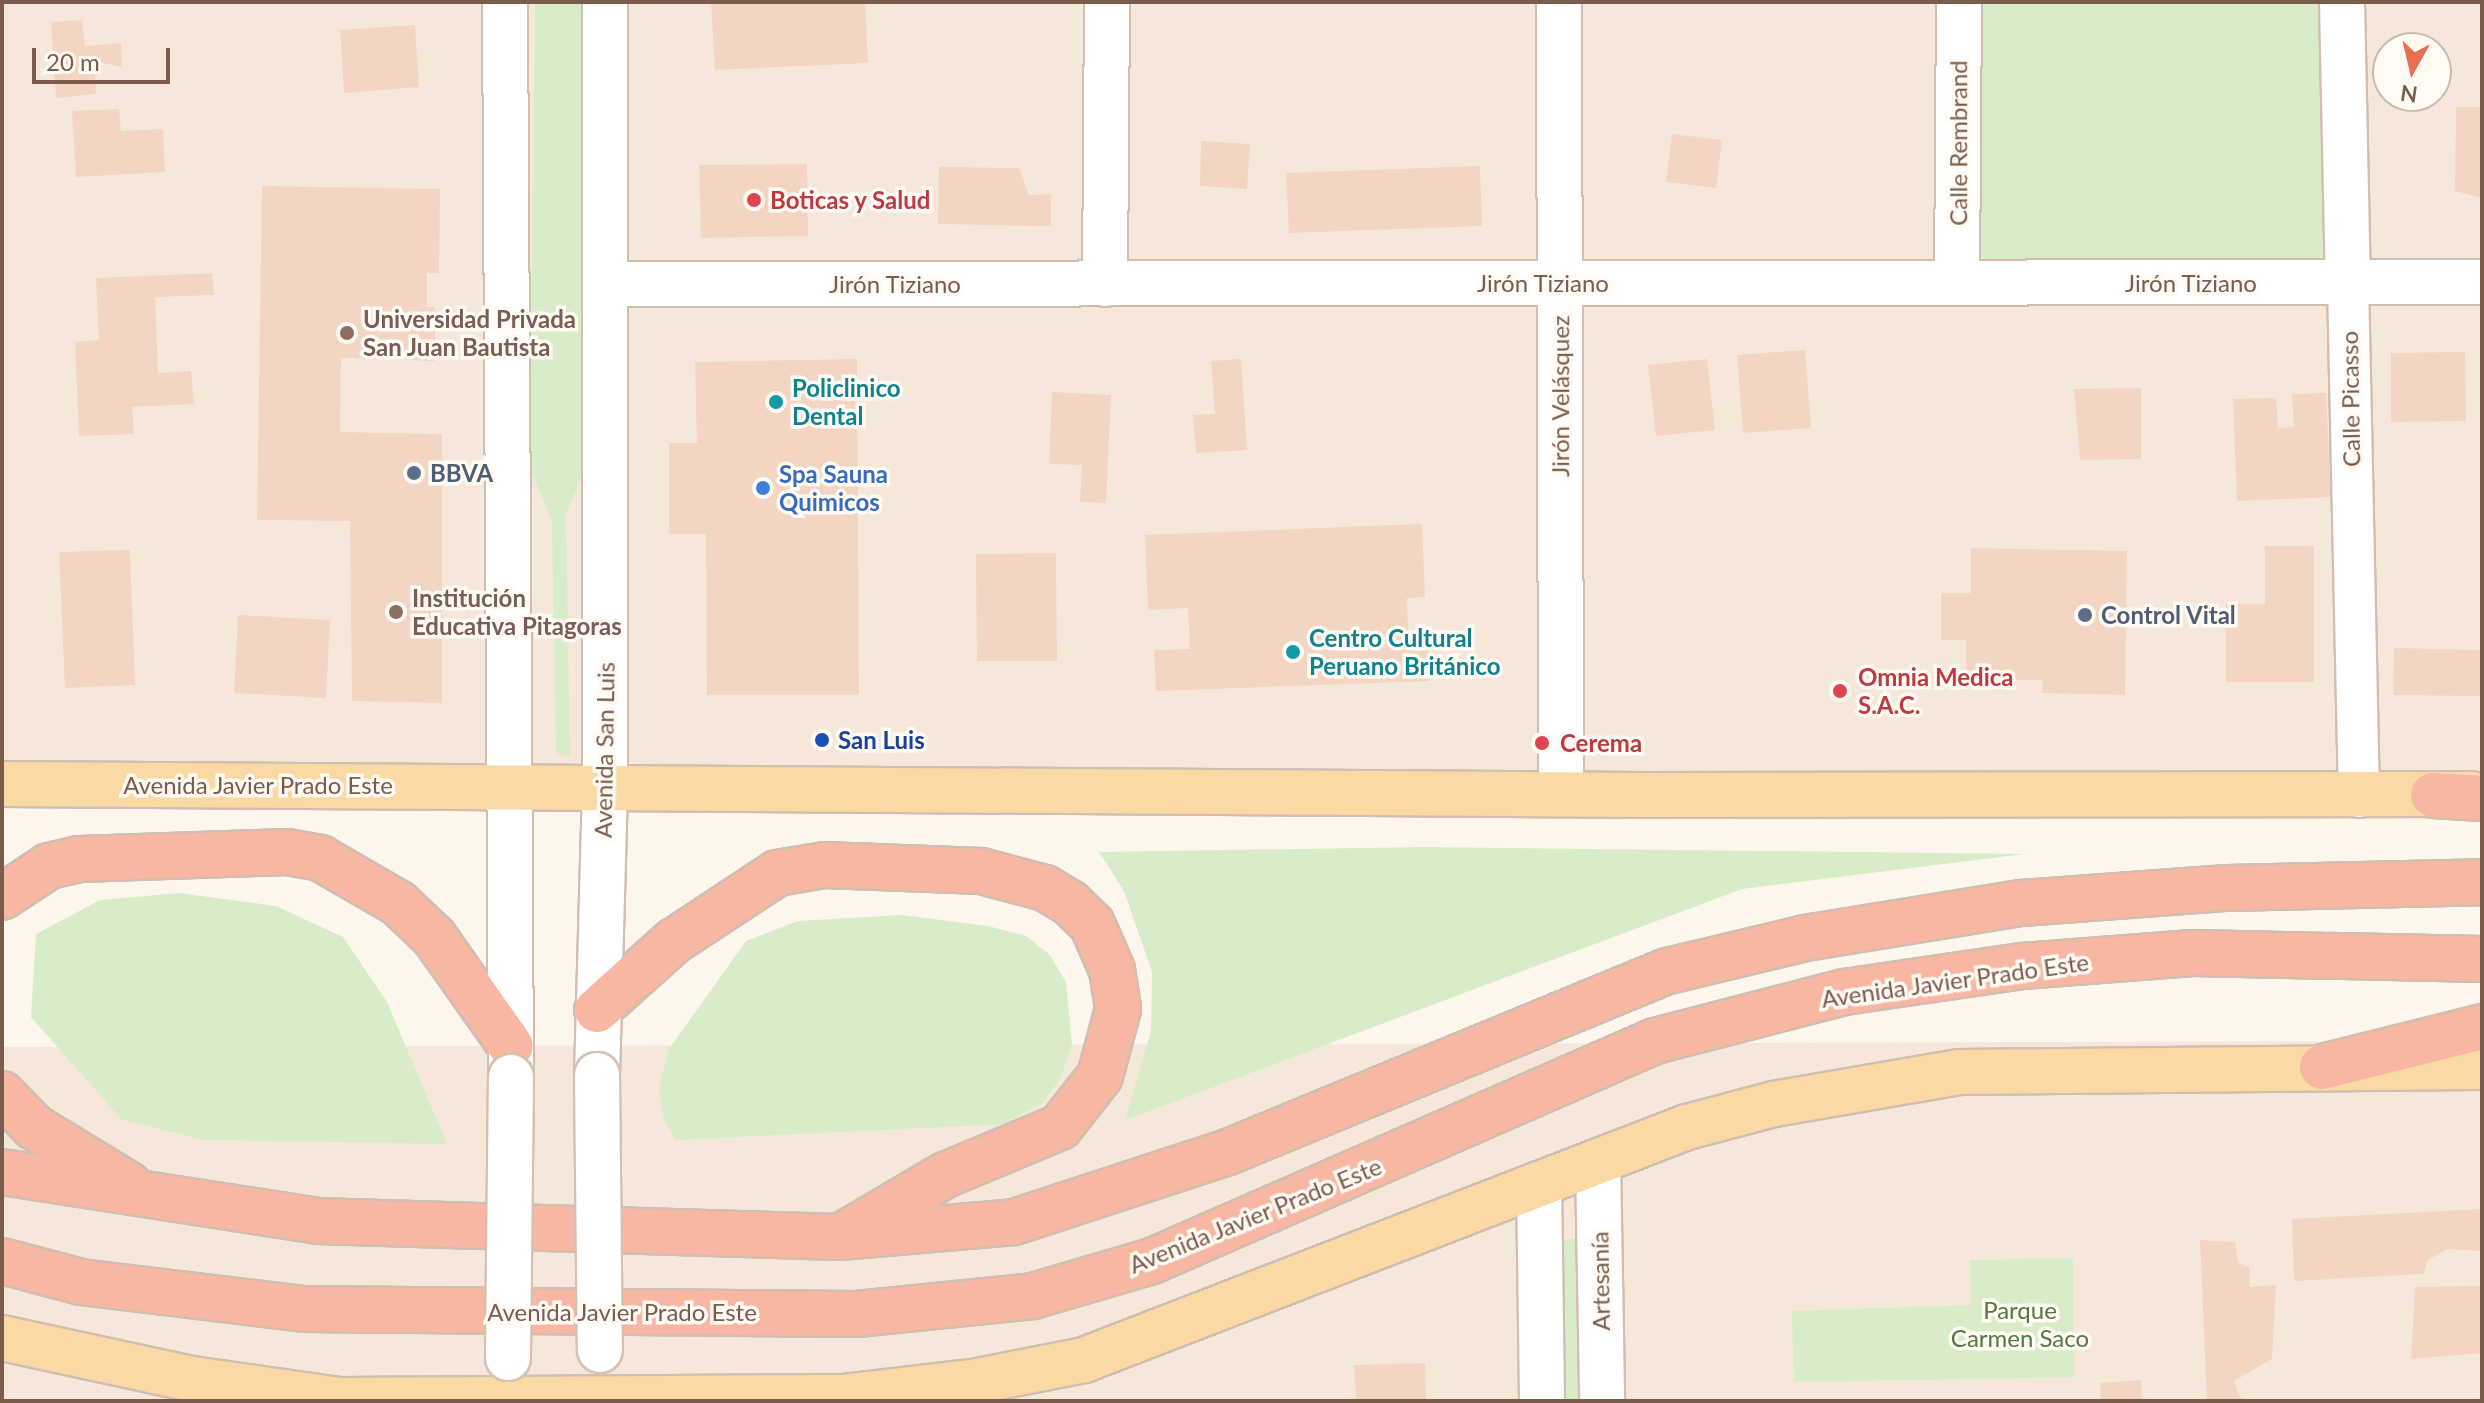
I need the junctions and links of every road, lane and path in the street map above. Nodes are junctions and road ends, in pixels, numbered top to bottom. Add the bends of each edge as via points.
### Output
1 (505, 2) edge
2 (605, 2) edge
3 (1107, 2) edge
4 (1559, 2) edge
5 (1959, 2) edge
6 (2342, 2) edge
7 (2348, 282) junction
8 (2482, 282) edge
9 (1560, 283) junction
10 (1957, 283) junction
11 (605, 284) junction
12 (1105, 284) junction
13 (2, 784) edge
14 (512, 785) junction
15 (605, 785) junction
16 (1561, 790) junction
17 (2433, 795) joint
18 (2482, 796) edge
19 (2359, 797) junction
20 (2482, 882) edge
21 (2, 897) edge
22 (2482, 959) edge
23 (597, 1010) junction
24 (2482, 1027) edge
25 (511, 1061) junction
26 (2322, 1067) junction
27 (2482, 1067) edge
28 (2, 1094) edge
29 (1598, 1162) junction
30 (2, 1172) edge
31 (1539, 1184) junction
32 (148, 1197) junction
33 (840, 1237) junction
34 (2, 1261) edge
35 (2, 1338) edge
36 (509, 1386) edge
37 (600, 1400) edge
38 (1542, 1401) edge
39 (1602, 1401) edge

1 - 14 street
2 - 11 street, Avenida San Luis
3 - 12 street
4 - 9 street, Jirón Velásquez
5 - 10 street, Calle Rembrand
6 - 7 street, Calle Picasso
7 - 8 street, Jirón Tiziano
7 - 10 street, Jirón Tiziano
7 - 19 street, Calle Picasso
9 - 10 street, Jirón Tiziano
9 - 12 street, Jirón Tiziano
9 - 16 street, Jirón Velásquez
11 - 12 street, Jirón Tiziano
11 - 15 street, Avenida San Luis
13 - 14 main road, Avenida Javier Prado Este
14 - 15 main road, Avenida Javier Prado Este
14 - 25 street
15 - 16 main road, Avenida Javier Prado Este
15 - 23 street, Avenida San Luis
16 - 19 main road, Avenida Javier Prado Este
17 - 18 highway
17 - 19 main road, Avenida Javier Prado Este
20 - 33 highway via 2227,888 2022,903 1805,938 1668,971 1228,1152 1085,1203 1014,1222
21 - 25 highway via 49,866 79,859 287,852 320,858 388,896 434,937
22 - 34 highway, Avenida Javier Prado Este via 2193,953 2023,966 1844,992 1655,1041 1152,1261 1033,1296 857,1314 304,1309 81,1282
23 - 33 highway via 674,941 777,873 825,865 981,871 1045,888 1070,903 1092,924 1112,970 1118,1009 1100,1076 1060,1127 945,1175
23 - 37 street, Avenida San Luis, bridge
24 - 26 highway
25 - 36 street, bridge
26 - 27 main road
26 - 29 main road via 1959,1072 1774,1104 1687,1127
28 - 32 highway via 34,1127
29 - 31 main road
29 - 39 street, Artesanía
30 - 32 highway
31 - 37 main road via 1163,1333 1037,1372 808,1400
31 - 38 street
32 - 33 highway via 317,1221
35 - 36 main road via 192,1379 340,1400
36 - 37 main road

